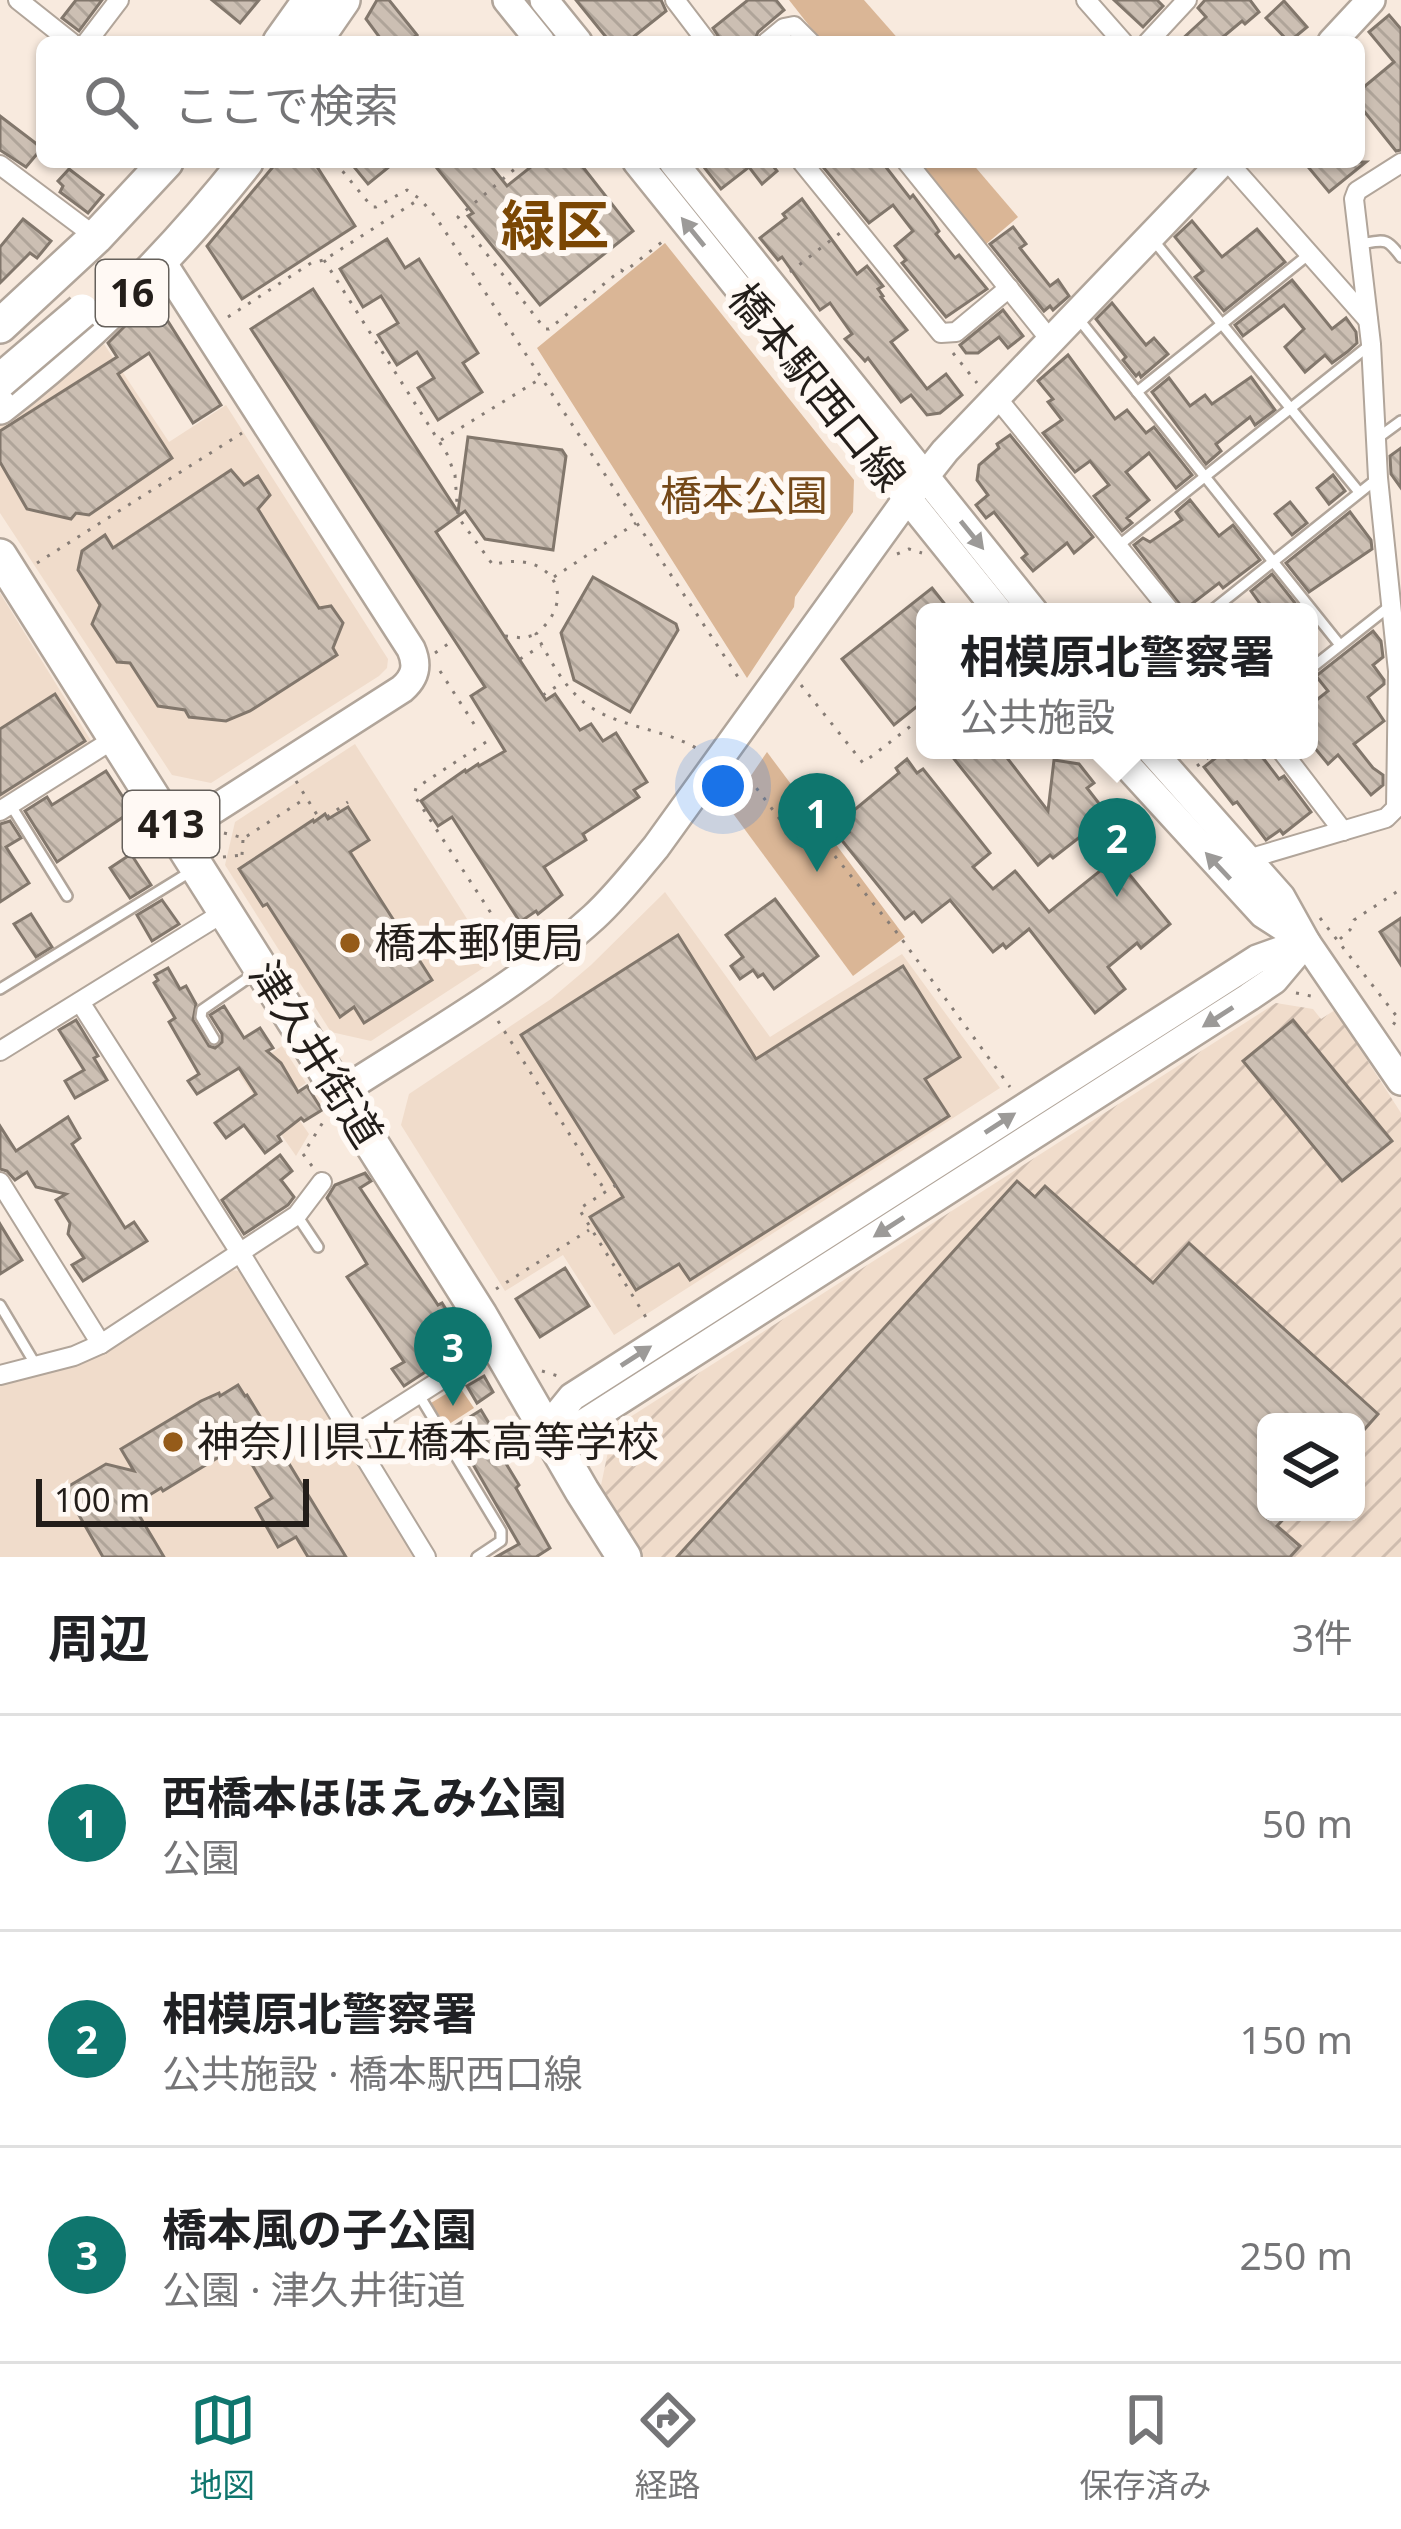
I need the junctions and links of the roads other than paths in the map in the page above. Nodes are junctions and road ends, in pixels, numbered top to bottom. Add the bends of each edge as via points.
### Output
1 (18, 0) edge
2 (119, 0) edge
3 (507, 0) edge
4 (544, 0) edge
5 (675, 0) edge
6 (1086, 0) edge
7 (1186, 0) edge
8 (1370, 0) edge
9 (322, 22) edge
10 (63, 36) edge
11 (92, 36) edge
12 (293, 36) edge
13 (536, 36) edge
14 (573, 36) edge
15 (702, 36) edge
16 (774, 36) edge
17 (804, 36) edge
18 (1118, 36) edge
19 (1153, 36) edge
20 (1337, 36) edge
21 (1401, 163) edge
22 (0, 165) edge
23 (160, 168) edge
24 (188, 168) edge
25 (216, 168) edge
26 (241, 168) edge
27 (642, 168) edge
28 (679, 168) edge
29 (807, 168) edge
30 (912, 168) edge
31 (1219, 168) edge
32 (1230, 168) edge
33 (96, 237) junction
34 (1151, 238) junction
35 (1360, 244) junction
36 (1308, 255) junction
37 (1401, 257) edge
38 (162, 262) junction
39 (1009, 289) junction
40 (75, 303) junction
41 (5, 314) edge
42 (1076, 316) junction
43 (1368, 320) junction
44 (1223, 324) junction
45 (1052, 342) junction
46 (1370, 344) junction
47 (0, 352) edge
48 (0, 381) edge
49 (1137, 392) junction
50 (989, 394) junction
51 (0, 407) edge
52 (1291, 409) junction
53 (1401, 421) edge
54 (1375, 440) junction
55 (925, 476) junction
56 (1206, 477) junction
57 (1378, 478) junction
58 (1359, 492) junction
59 (907, 499) junction
60 (1118, 546) junction
61 (1394, 552) edge
62 (1274, 561) junction
63 (9, 564) edge
64 (992, 603) edge
65 (1027, 603) edge
66 (1164, 603) edge
67 (1221, 603) edge
68 (1307, 603) edge
69 (1390, 606) junction
70 (1318, 617) edge
71 (1340, 645) junction
72 (1318, 663) edge
73 (1399, 670) edge
74 (116, 737) junction
75 (1121, 759) edge
76 (1159, 759) edge
77 (1288, 759) edge
78 (5, 807) edge
79 (1343, 831) junction
80 (177, 833) junction
81 (1248, 859) junction
82 (207, 862) junction
83 (67, 896) dead end
84 (226, 911) junction
85 (1306, 941) junction
86 (262, 968) junction
87 (0, 989) edge
88 (80, 1001) junction
89 (214, 1039) dead end
90 (0, 1051) edge
91 (1401, 1081) edge
92 (335, 1101) junction
93 (0, 1182) edge
94 (322, 1182) road end
95 (297, 1215) junction
96 (318, 1247) dead end
97 (241, 1254) junction
98 (0, 1305) edge
99 (497, 1344) junction
100 (104, 1346) junction
101 (37, 1367) junction
102 (0, 1375) edge
103 (419, 1395) junction
104 (546, 1429) junction
105 (345, 1442) junction
106 (426, 1557) edge
107 (477, 1557) edge
108 (624, 1557) edge

1 - 10 street
2 - 11 street
3 - 13 street
4 - 14 street
5 - 15 street
6 - 18 street
7 - 19 street
8 - 20 street
9 - 12 highway
16 - 17 street via 794,26
21 - 35 street via 1355,194
22 - 33 street
23 - 33 highway, 16
24 - 40 highway, 16
25 - 40 highway, 16 via 142,253
26 - 38 highway, 16
59 -> 27 street, 橋本駅西口線
28 - 55 street, 橋本駅西口線
29 - 39 street via 946,335
30 - 39 street
31 - 34 street
32 - 36 street
33 - 41 highway, 16
34 - 42 street
34 - 44 lane
35 - 37 lane via 1384,240
35 - 43 street
36 - 43 street
36 - 44 lane
38 - 51 highway, 16
38 - 80 street via 416,665 402,689
39 - 45 street
40 - 47 highway, 16
40 - 48 highway, 16, bridge
42 - 45 street
42 - 49 lane
43 - 46 street
44 - 49 lane
44 - 52 lane
45 - 50 street
46 - 52 lane
46 - 54 street
49 - 56 lane
50 - 55 street
50 - 60 street
52 - 56 lane
52 - 58 lane
53 - 54 lane
54 - 57 street
55 - 59 street
55 -> 65 street, 橋本駅西口線
56 - 60 lane
56 - 62 lane
57 - 58 lane
57 - 61 street
58 - 62 lane
59 - 64 street, 橋本駅西口線
59 - 92 street via 612,898 529,969
60 - 66 street
61 - 69 street
62 - 67 lane
62 - 68 lane
63 - 74 highway, 津久井街道 / 413
69 - 71 lane
69 - 73 street
70 - 71 lane
71 - 72 lane
73 - 79 street via 1396,808
74 - 78 street
74 - 80 highway, 津久井街道 / 413
85 -> 75 street via 1263,914
76 - 81 street
77 - 79 street
78 - 83 lane
79 - 81 street
80 - 82 highway, 津久井街道 / 413
81 - 85 street
82 - 84 highway, 津久井街道 / 413
82 - 87 lane
84 - 86 highway, 津久井街道 / 413
84 - 88 street
85 - 91 street
85 - 104 street via 1257,959 624,1363 572,1397
86 - 89 lane via 203,1008
86 - 92 highway, 津久井街道 / 413
88 - 90 street
88 - 97 street
92 - 99 highway, 津久井街道 / 413
93 - 100 street
94 - 95 street
95 - 96 lane
95 - 97 street
97 - 100 street
97 - 105 street
98 - 101 lane
99 - 103 street
99 - 104 highway, 津久井街道 / 413
100 - 101 street
101 - 102 street
103 - 105 street
103 - 107 lane via 502,1531 502,1541
104 - 108 highway, 津久井街道 / 413
105 - 106 street

